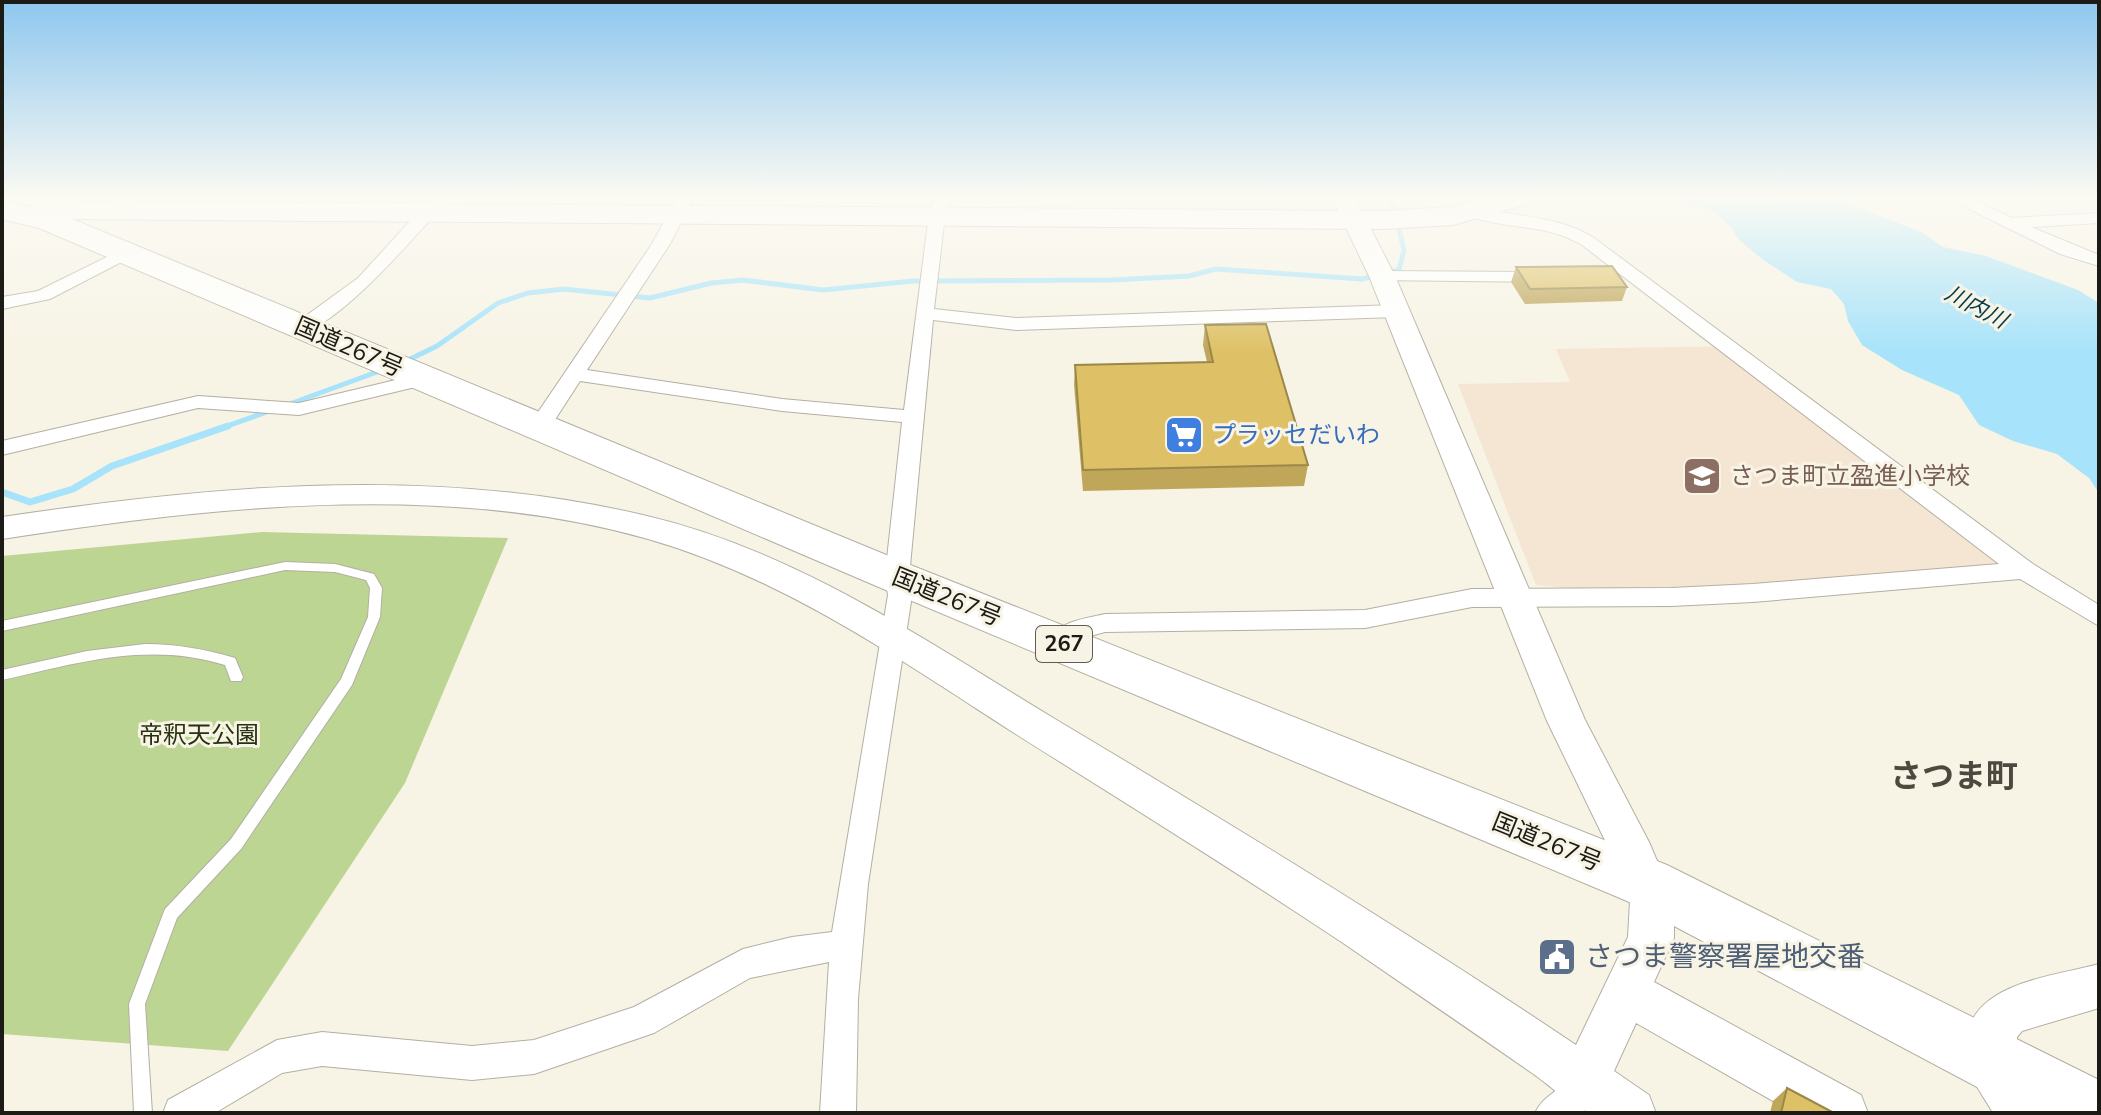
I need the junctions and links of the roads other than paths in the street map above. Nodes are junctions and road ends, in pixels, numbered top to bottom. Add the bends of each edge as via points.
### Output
1 (86, 248) edge
2 (138, 248) edge
3 (389, 248) edge
4 (658, 248) edge
5 (934, 248) edge
6 (1368, 248) edge
7 (1594, 248) edge
8 (2068, 248) edge
9 (2099, 261) edge
10 (1633, 275) junction
11 (1382, 276) junction
12 (1602, 276) edge
13 (1559, 277) edge
14 (2, 303) edge
15 (1397, 311) junction
16 (924, 313) junction
17 (303, 327) junction
18 (574, 374) junction
19 (425, 379) junction
20 (914, 417) junction
21 (539, 427) junction
22 (2, 448) edge
23 (2, 528) edge
24 (2024, 570) junction
25 (897, 577) junction
26 (1512, 597) junction
27 (2099, 617) edge
28 (2, 626) edge
29 (894, 639) junction
30 (1060, 642) junction
31 (2, 675) edge
32 (236, 677) dead end
33 (1647, 883) junction
34 (847, 945) junction
35 (2099, 986) edge
36 (1626, 992) junction
37 (1992, 1063) junction
38 (1585, 1080) junction
39 (143, 1113) edge
40 (181, 1113) edge
41 (838, 1113) edge
42 (1553, 1113) edge
43 (1631, 1113) edge
44 (1843, 1113) edge
45 (2021, 1113) edge
46 (2097, 1113) edge

1 - 14 street via 43,295
2 - 17 highway, 国道267号 / 267
3 - 17 street via 364,282
4 - 18 street
5 - 16 street
6 - 11 street
7 - 10 street
8 - 9 street
10 - 12 street
10 - 24 street
11 - 13 street
11 - 15 street
15 - 16 street via 1016,324
15 - 26 street
16 - 20 street
17 - 19 highway, 国道267号 / 267
18 - 20 street via 782,405
18 - 21 street
19 - 21 highway, 国道267号 / 267
19 - 22 street via 299,409 198,402
20 - 25 street
21 - 25 highway, 国道267号 / 267
23 - 29 street via 156,506 272,497 402,496 556,508 651,527 731,555
24 - 26 street via 1753,593
24 - 27 street
25 - 29 street
25 - 30 highway, 国道267号 / 267
26 - 30 street via 1472,598 1365,619 1105,623 1075,630
26 - 33 street via 1581,754
28 - 39 lane via 285,566 335,568 370,577 376,588 374,617 347,681 236,844 171,914 137,1004
29 - 34 street
29 - 38 street via 1213,834
30 - 33 highway, 国道267号 / 267
31 - 32 lane via 162,648 209,653 230,662
33 - 36 street via 1651,938
33 - 37 highway, 国道267号 / 267
34 - 40 street via 743,964 642,1021 534,1057 472,1063 322,1049 277,1057
34 - 41 street
35 - 37 street via 2008,1012 1993,1027
36 - 38 street
36 - 44 street
37 - 45 street
37 - 46 highway, 国道267号 / 267
38 - 42 street via 1575,1097
38 - 43 street

